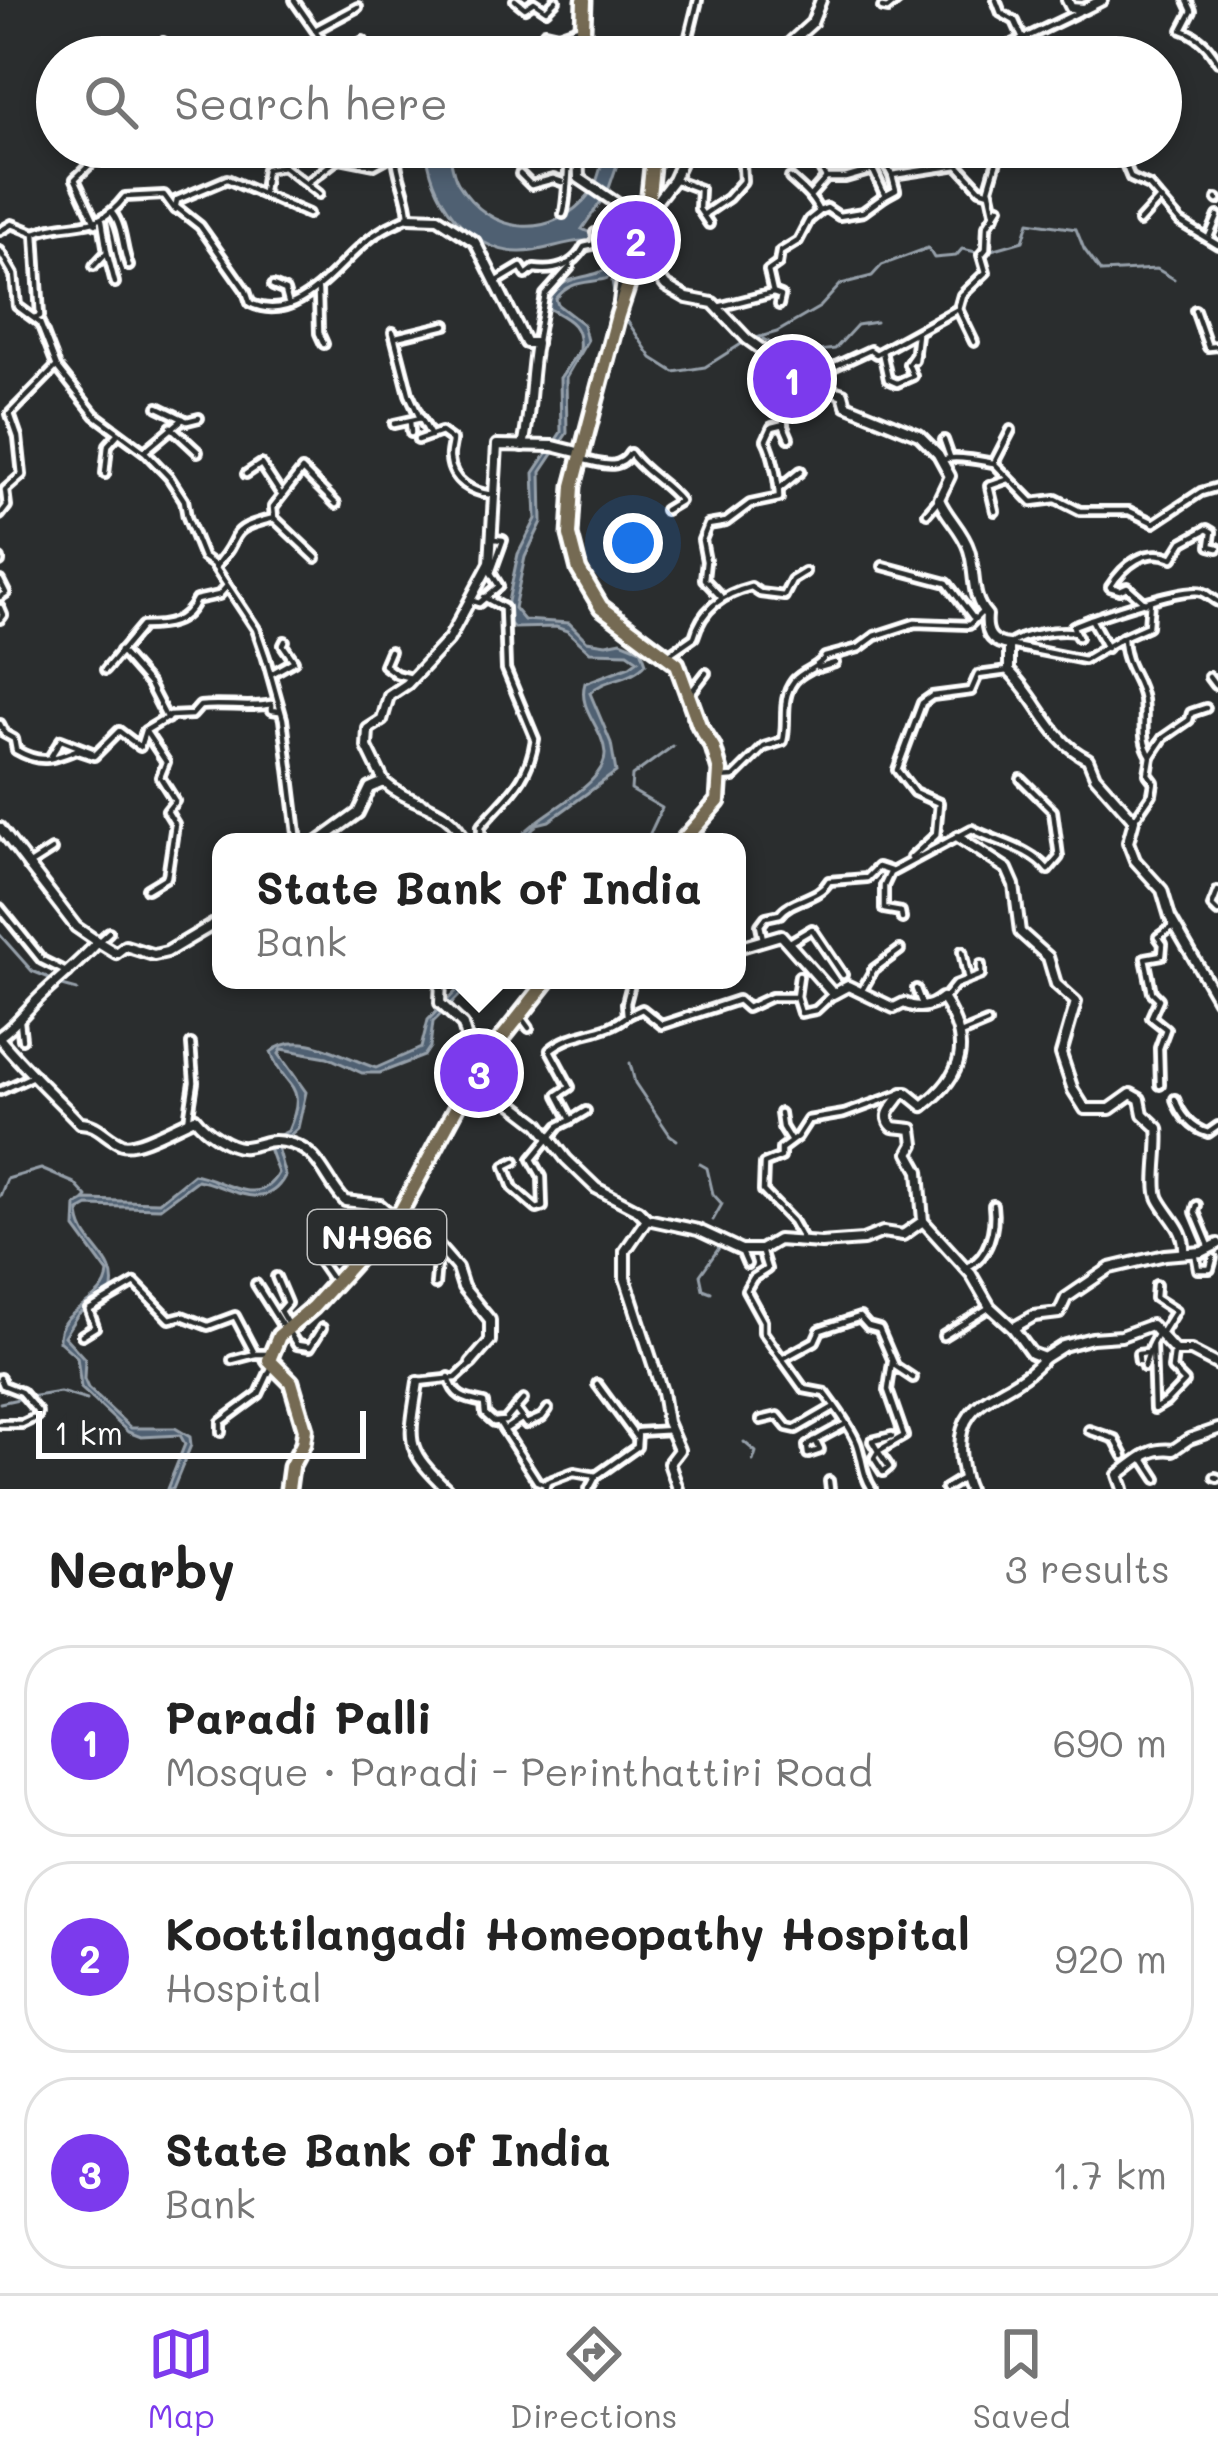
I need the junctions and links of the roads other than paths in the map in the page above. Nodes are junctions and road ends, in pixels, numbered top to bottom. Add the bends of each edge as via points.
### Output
1 (294, 0) edge
2 (515, 0) edge
3 (556, 0) edge
4 (584, 0) edge
5 (698, 0) edge
6 (821, 0) edge
7 (898, 0) edge
8 (996, 0) edge
9 (1067, 0) edge
10 (1102, 0) edge
11 (1187, 0) edge
12 (358, 8) dead end
13 (882, 8) dead end
14 (1084, 9) junction
15 (584, 26) junction
16 (317, 29) junction
17 (320, 36) edge
18 (545, 36) edge
19 (583, 36) edge
20 (689, 36) edge
21 (797, 36) edge
22 (1022, 36) edge
23 (1029, 36) edge
24 (1218, 62) edge
25 (84, 168) edge
26 (270, 168) edge
27 (288, 168) edge
28 (326, 168) edge
29 (397, 168) edge
30 (568, 168) edge
31 (577, 168) edge
32 (650, 168) edge
33 (678, 168) edge
34 (742, 168) edge
35 (821, 168) edge
36 (888, 168) edge
37 (936, 168) edge
38 (960, 168) edge
39 (996, 168) edge
40 (1126, 168) edge
41 (520, 174) dead end
42 (892, 175) junction
43 (790, 178) dead end
44 (826, 178) junction
45 (673, 179) junction
46 (564, 182) junction
47 (307, 183) junction
48 (263, 192) junction
49 (990, 193) junction
50 (319, 194) dead end
51 (811, 195) junction
52 (885, 196) junction
53 (1159, 200) junction
54 (176, 207) junction
55 (999, 208) dead end
56 (819, 211) junction
57 (112, 214) junction
58 (308, 214) dead end
59 (563, 214) dead end
60 (995, 215) junction
61 (1218, 216) edge
62 (409, 217) junction
63 (99, 222) junction
64 (1139, 222) dead end
65 (639, 224) junction
66 (0, 231) edge
67 (35, 233) junction
68 (1209, 237) junction
69 (626, 241) junction
70 (1218, 245) edge
71 (0, 251) edge
72 (107, 252) junction
73 (574, 262) junction
74 (94, 266) dead end
75 (129, 266) dead end
76 (496, 282) junction
77 (115, 283) dead end
78 (273, 286) dead end
79 (318, 290) junction
80 (711, 291) dead end
81 (769, 296) junction
82 (288, 302) junction
83 (714, 305) junction
84 (779, 305) dead end
85 (958, 309) junction
86 (1195, 310) dead end
87 (618, 315) junction
88 (34, 318) junction
89 (446, 325) dead end
90 (917, 334) junction
91 (974, 342) dead end
92 (536, 343) junction
93 (324, 344) dead end
94 (1218, 346) edge
95 (881, 350) junction
96 (57, 367) junction
97 (794, 371) junction
98 (158, 407) dead end
99 (0, 411) edge
100 (10, 414) junction
101 (199, 418) dead end
102 (420, 418) junction
103 (183, 419) junction
104 (410, 421) junction
105 (394, 424) dead end
106 (783, 424) junction
107 (171, 427) junction
108 (1011, 430) dead end
109 (411, 434) dead end
110 (118, 435) junction
111 (431, 436) junction
112 (789, 438) dead end
113 (418, 440) dead end
114 (944, 440) dead end
115 (523, 446) junction
116 (198, 452) dead end
117 (145, 454) junction
118 (581, 456) junction
119 (946, 459) junction
120 (994, 463) junction
121 (802, 471) dead end
122 (105, 474) dead end
123 (246, 474) dead end
124 (1009, 479) junction
125 (1218, 487) edge
126 (779, 489) junction
127 (3, 491) edge
128 (281, 494) junction
129 (495, 496) junction
130 (939, 500) junction
131 (336, 504) dead end
132 (665, 510) dead end
133 (995, 511) dead end
134 (927, 513) dead end
135 (0, 515) edge
136 (274, 518) junction
137 (494, 539) junction
138 (1218, 548) edge
139 (316, 558) dead end
140 (883, 566) dead end
141 (215, 567) junction
142 (805, 572) dead end
143 (0, 580) edge
144 (226, 587) junction
145 (720, 596) junction
146 (0, 597) edge
147 (484, 597) junction
148 (471, 600) junction
149 (1148, 602) junction
150 (1218, 602) edge
151 (0, 608) edge
152 (982, 612) junction
153 (0, 619) edge
154 (974, 619) junction
155 (1090, 619) junction
156 (1123, 637) junction
157 (285, 641) dead end
158 (295, 645) dead end
159 (1009, 645) junction
160 (1107, 648) junction
161 (120, 650) junction
162 (286, 651) junction
163 (390, 651) dead end
164 (668, 655) junction
165 (835, 663) dead end
166 (818, 668) junction
167 (105, 670) dead end
168 (1009, 671) junction
169 (706, 673) dead end
170 (271, 674) junction
171 (1209, 677) dead end
172 (412, 678) junction
173 (1218, 682) edge
174 (689, 695) junction
175 (1206, 709) dead end
176 (281, 711) junction
177 (166, 719) junction
178 (0, 724) edge
179 (146, 732) junction
180 (51, 756) junction
181 (94, 756) junction
182 (1151, 757) junction
183 (720, 778) junction
184 (1021, 779) dead end
185 (384, 782) junction
186 (1134, 820) junction
187 (0, 828) edge
188 (297, 833) edge
189 (330, 833) edge
190 (464, 833) edge
191 (482, 833) edge
192 (690, 833) edge
193 (958, 837) junction
194 (52, 850) dead end
195 (906, 862) junction
196 (27, 866) junction
197 (891, 872) junction
198 (147, 890) dead end
199 (1218, 891) edge
200 (0, 908) edge
201 (1218, 912) edge
202 (902, 920) dead end
203 (212, 925) edge
204 (1175, 925) junction
205 (110, 932) dead end
206 (764, 939) junction
207 (98, 942) junction
208 (790, 942) junction
209 (746, 945) edge
210 (900, 950) dead end
211 (962, 951) dead end
212 (981, 965) dead end
213 (69, 974) junction
214 (843, 975) dead end
215 (799, 976) dead end
216 (968, 980) junction
217 (442, 989) edge
218 (543, 989) edge
219 (630, 989) edge
220 (916, 989) dead end
221 (861, 993) junction
222 (833, 994) junction
223 (796, 997) junction
224 (944, 1000) junction
225 (1218, 1000) edge
226 (922, 1007) junction
227 (627, 1016) junction
228 (20, 1021) junction
229 (987, 1023) dead end
230 (958, 1035) junction
231 (0, 1037) edge
232 (22, 1039) dead end
233 (191, 1044) dead end
234 (446, 1065) dead end
235 (35, 1075) junction
236 (473, 1075) junction
237 (1160, 1085) dead end
238 (0, 1090) edge
239 (901, 1095) junction
240 (1175, 1099) dead end
241 (586, 1112) dead end
242 (780, 1113) dead end
243 (571, 1120) junction
244 (188, 1121) junction
245 (1218, 1126) edge
246 (550, 1137) junction
247 (792, 1141) junction
248 (515, 1161) dead end
249 (993, 1205) dead end
250 (1197, 1205) dead end
251 (398, 1219) junction
252 (647, 1219) junction
253 (923, 1221) junction
254 (804, 1242) junction
255 (439, 1247) junction
256 (741, 1250) junction
257 (761, 1250) junction
258 (1214, 1250) edge
259 (1189, 1252) junction
260 (320, 1262) dead end
261 (747, 1264) dead end
262 (966, 1268) junction
263 (276, 1277) dead end
264 (335, 1283) junction
265 (256, 1284) dead end
266 (435, 1285) dead end
267 (1156, 1285) dead end
268 (232, 1307) dead end
269 (990, 1307) junction
270 (235, 1316) junction
271 (322, 1328) dead end
272 (1013, 1328) junction
273 (287, 1330) junction
274 (82, 1335) dead end
275 (943, 1336) dead end
276 (1158, 1336) junction
277 (1175, 1351) junction
278 (266, 1358) junction
279 (784, 1358) junction
280 (1044, 1358) junction
281 (232, 1360) dead end
282 (892, 1362) junction
283 (471, 1363) joint
284 (1142, 1364) dead end
285 (1218, 1365) edge
286 (449, 1377) junction
287 (0, 1378) edge
288 (913, 1378) dead end
289 (418, 1382) joint
290 (597, 1384) dead end
291 (523, 1400) dead end
292 (834, 1407) junction
293 (515, 1409) junction
294 (548, 1409) dead end
295 (521, 1419) junction
296 (761, 1420) dead end
297 (499, 1422) junction
298 (0, 1424) edge
299 (846, 1424) junction
300 (1218, 1429) edge
301 (504, 1430) junction
302 (671, 1430) junction
303 (1089, 1430) dead end
304 (221, 1432) dead end
305 (892, 1436) dead end
306 (635, 1437) junction
307 (815, 1440) dead end
308 (872, 1441) junction
309 (859, 1455) junction
310 (876, 1455) junction
311 (1143, 1455) junction
312 (1124, 1456) dead end
313 (596, 1476) junction
314 (963, 1478) junction
315 (1157, 1479) dead end
316 (545, 1487) edge
317 (288, 1489) edge
318 (447, 1489) edge
319 (589, 1489) edge
320 (678, 1489) edge
321 (872, 1489) edge
322 (945, 1489) edge
323 (968, 1489) edge
324 (1123, 1489) edge

1 - 16 street
2 - 3 street via 546,10
4 - 15 highway
5 - 20 street
6 - 21 main road
7 - 13 street
8 - 22 street
9 - 14 main road
10 - 14 main road
11 - 24 street via 1192,11 1182,30
12 - 16 street
14 - 23 street
15 - 18 street
15 - 19 highway
16 - 17 street
25 - 63 street via 75,182
26 - 48 street
27 - 47 street
28 - 47 street
29 - 62 street
30 - 46 street
31 - 65 main road via 590,188
32 - 65 highway
33 - 45 main road
34 - 45 street via 743,181 705,219 700,189
35 - 44 street
36 - 42 street
37 - 42 street
38 - 49 street
39 - 49 street
40 - 53 street
41 - 46 street via 531,185
42 - 52 street via 896,190
43 - 51 street
44 - 51 street
44 - 52 street via 873,170
45 - 65 main road
46 - 59 street
47 - 50 street
48 - 54 street via 227,179
48 - 58 street
49 - 60 street
51 - 56 street
52 - 56 street via 859,214
53 - 64 street
53 - 68 street
54 - 57 street via 164,195 125,197
54 - 82 street via 200,226 250,303 276,309
55 - 60 street
56 - 81 street via 768,271
57 - 63 street
57 - 75 street
60 - 85 street via 982,252 987,271
61 - 68 street
62 - 76 main road via 438,218 476,242
62 - 79 street via 373,236
63 - 67 street
63 - 72 street
65 - 69 main road
65 - 83 main road via 644,258 666,286
65 - 87 highway
66 - 67 street via 12,224
67 - 88 street
68 - 70 street
69 - 73 street via 597,233
69 - 87 main road
71 - 88 street via 14,275 17,306
72 - 74 street
72 - 77 street
73 - 76 street via 526,275 521,267
73 - 92 street via 545,295
76 - 92 main road via 526,343
78 - 82 street via 286,291
79 - 82 street
79 - 93 street
80 - 83 street
81 - 83 street
81 - 84 street via 781,296
83 - 97 main road
85 - 90 street
85 - 91 street
86 - 94 street via 1208,347
87 - 118 highway
88 - 96 street
89 - 102 street via 395,334
90 - 95 street
90 - 95 street via 908,364 913,376 888,379
92 - 115 main road
95 - 97 street
96 - 100 street
96 - 110 street
97 - 106 street via 775,393
97 - 119 main road via 843,394 846,405 904,426
98 - 103 street
99 - 100 street
100 - 127 street via 22,475
101 - 103 street
102 - 104 street
102 - 111 street
103 - 107 street
104 - 105 street
104 - 109 street
106 - 112 street
106 - 126 street via 766,440
107 - 116 street
107 - 117 street
108 - 120 street
110 - 117 street
110 - 122 street via 108,445
111 - 113 street
111 - 129 street via 441,432 453,441 449,457 463,485
114 - 119 street
115 - 118 main road
115 - 129 main road via 497,445
117 - 141 street via 182,495 203,557
118 - 132 street via 613,466 630,454 680,501
118 - 164 highway via 570,536 583,578 609,615
119 - 120 street
119 - 130 main road via 950,476
120 - 124 street
121 - 126 street
123 - 128 street via 261,464
124 - 125 street via 1032,502 1129,511 1149,523
124 - 133 street via 989,486
126 - 145 street via 777,500 751,504 704,532 704,579
127 - 135 street
128 - 131 street via 302,470
128 - 136 street
129 - 137 main road
130 - 134 street
130 - 152 main road via 968,548
136 - 139 street
136 - 141 street via 248,522
137 - 147 street via 503,540 491,573 499,586
137 - 148 main road
138 - 149 street via 1210,546 1208,529 1185,540 1173,558 1131,561 1110,587 1127,586
140 - 154 street via 947,583
141 - 144 street
142 - 145 street via 784,596 751,586
143 - 146 street
144 - 161 street via 196,600 189,618 142,626
144 - 170 street via 256,629
145 - 164 street via 694,637
147 - 148 street
147 - 191 street via 504,608 506,669 535,739 515,794
148 - 172 main road
149 - 150 street via 1199,592
149 - 155 street
149 - 156 street via 1148,626
151 - 153 street
152 - 154 street
152 - 159 main road via 989,636
154 - 166 street via 915,623 825,657
155 - 159 street via 1073,626 1076,634 1064,629
155 - 160 street
156 - 160 street
156 - 182 street
157 - 162 street
158 - 162 street
159 - 160 street via 1084,660
159 - 168 main road
161 - 167 street
161 - 177 street
162 - 170 street via 294,661
163 - 172 street via 384,664
164 - 174 highway
165 - 166 street
166 - 183 street via 789,688 783,741 764,747 734,777
168 - 186 main road via 1048,727 1088,759
168 - 195 street via 978,675 971,692 922,703 897,770 914,792 939,802 936,835
169 - 174 street
170 - 176 street
171 - 173 street
172 - 185 main road via 367,730
174 - 183 highway
175 - 182 street via 1172,729
176 - 177 street via 227,702
176 - 188 street
177 - 179 street
178 - 180 street via 30,760
179 - 181 street via 140,747 119,731
179 - 198 street via 166,762 160,777 175,800 167,811 175,828 167,877
180 - 181 street
180 - 181 street via 61,740
182 - 186 street via 1154,790
183 - 192 highway via 713,809
184 - 193 street via 1053,811 1059,857 1050,869 972,829
185 - 189 main road
185 - 190 main road via 440,809
186 - 204 main road via 1128,842
187 - 196 main road
193 - 195 street
193 - 259 main road via 1006,868 1020,932 1076,1002 1061,1054 1085,1108 1110,1109 1131,1094 1158,1128 1157,1195
194 - 196 street
195 - 197 street
196 - 207 main road
197 - 202 street via 884,909 901,912
197 - 206 street via 881,867 867,878 830,881 766,916
199 - 201 street
200 - 213 street via 42,960
203 - 207 main road via 154,955 125,946 116,953
204 - 225 main road
204 - 237 street via 1158,938 1162,955 1144,958 1160,999 1151,1017 1166,1029
205 - 207 street
206 - 208 main road
206 - 209 main road
207 - 213 main road
208 - 214 street via 812,929
208 - 222 main road
210 - 221 street via 874,969
211 - 216 street
212 - 216 street via 981,975
213 - 228 main road
215 - 223 street
216 - 224 street
217 - 236 main road via 445,1008 464,1028
218 - 236 highway, NH966 via 525,1023
219 - 227 street
220 - 226 street
221 - 222 main road via 848,986
221 - 226 main road via 894,1008
222 - 223 street via 801,1013
223 - 227 street via 768,997 747,1008 738,1000 662,1025 642,1010
224 - 226 main road
224 - 230 main road
227 - 243 street via 550,1050 570,1088 558,1096
228 - 231 main road
228 - 232 street
229 - 230 street
230 - 239 main road via 960,1065 946,1086 923,1106
231 - 235 main road
233 - 244 street
234 - 236 street
235 - 238 street
235 - 244 main road via 80,1124 126,1145
236 - 246 main road
236 - 251 highway, NH966
239 - 247 street via 808,1120
239 - 253 main road via 888,1121 912,1129 908,1153 919,1171
240 - 245 street via 1198,1131
241 - 243 street
242 - 247 street
243 - 246 street
244 - 251 main road via 196,1118 242,1148 293,1145 316,1159 345,1201 375,1203
246 - 248 street via 532,1160 544,1207 537,1210 509,1180 505,1166
246 - 252 main road via 596,1187
247 - 254 street via 764,1164 762,1183
249 - 262 street via 986,1250
250 - 258 street
251 - 255 main road via 419,1238 434,1234
251 - 264 highway, NH966
252 - 256 main road
252 - 302 main road via 626,1251 625,1278
253 - 254 main road via 903,1234
253 - 262 main road
254 - 257 main road via 778,1240
255 - 266 street
255 - 283 main road via 490,1320 490,1341
256 - 257 main road
256 - 261 street
257 - 279 street via 766,1269 746,1290
258 - 259 main road
258 - 259 street via 1210,1269 1198,1269
259 - 272 main road via 1110,1268 1066,1298 1056,1316
260 - 264 street
262 - 269 main road
263 - 273 street
264 - 273 highway, NH966
265 - 273 street
267 - 276 street via 1155,1298 1174,1311
268 - 270 street
269 - 272 main road
269 - 275 street
270 - 274 street via 208,1326 170,1319 134,1283 89,1310 95,1327
270 - 278 street
271 - 273 street via 310,1347 297,1345
272 - 280 main road via 1031,1354
273 - 278 highway, NH966
276 - 277 main road
276 - 277 street via 1154,1409 1184,1382 1172,1369
276 - 280 main road via 1147,1326
276 - 284 street via 1138,1354
277 - 285 main road
278 - 281 street
278 - 304 street via 259,1394 221,1422
278 - 317 highway via 305,1406 306,1435
279 - 282 street via 820,1330 860,1317 879,1329
279 - 292 street via 804,1390 825,1393
280 - 314 main road via 966,1416 958,1443
282 - 288 street
282 - 310 street via 888,1390 904,1436
283 - 286 street
286 - 289 street
286 - 297 street via 453,1391 484,1403
287 - 298 street via 38,1412 22,1424
289 - 318 main road via 410,1439 426,1472
290 - 306 street
291 - 293 street
292 - 296 street via 796,1429 778,1416
292 - 299 street
293 - 295 street
293 - 297 street
294 - 295 street via 526,1424
295 - 301 street
297 - 301 street
299 - 307 street
299 - 309 street
300 - 311 main road
301 - 316 street
302 - 306 street
302 - 320 main road
303 - 312 street via 1114,1438
305 - 308 street
306 - 313 street via 636,1449
308 - 309 street
308 - 310 street
309 - 310 street
309 - 321 street
311 - 315 street
311 - 324 main road via 1118,1475
313 - 316 street via 574,1472
313 - 319 street
314 - 322 street
314 - 323 main road

